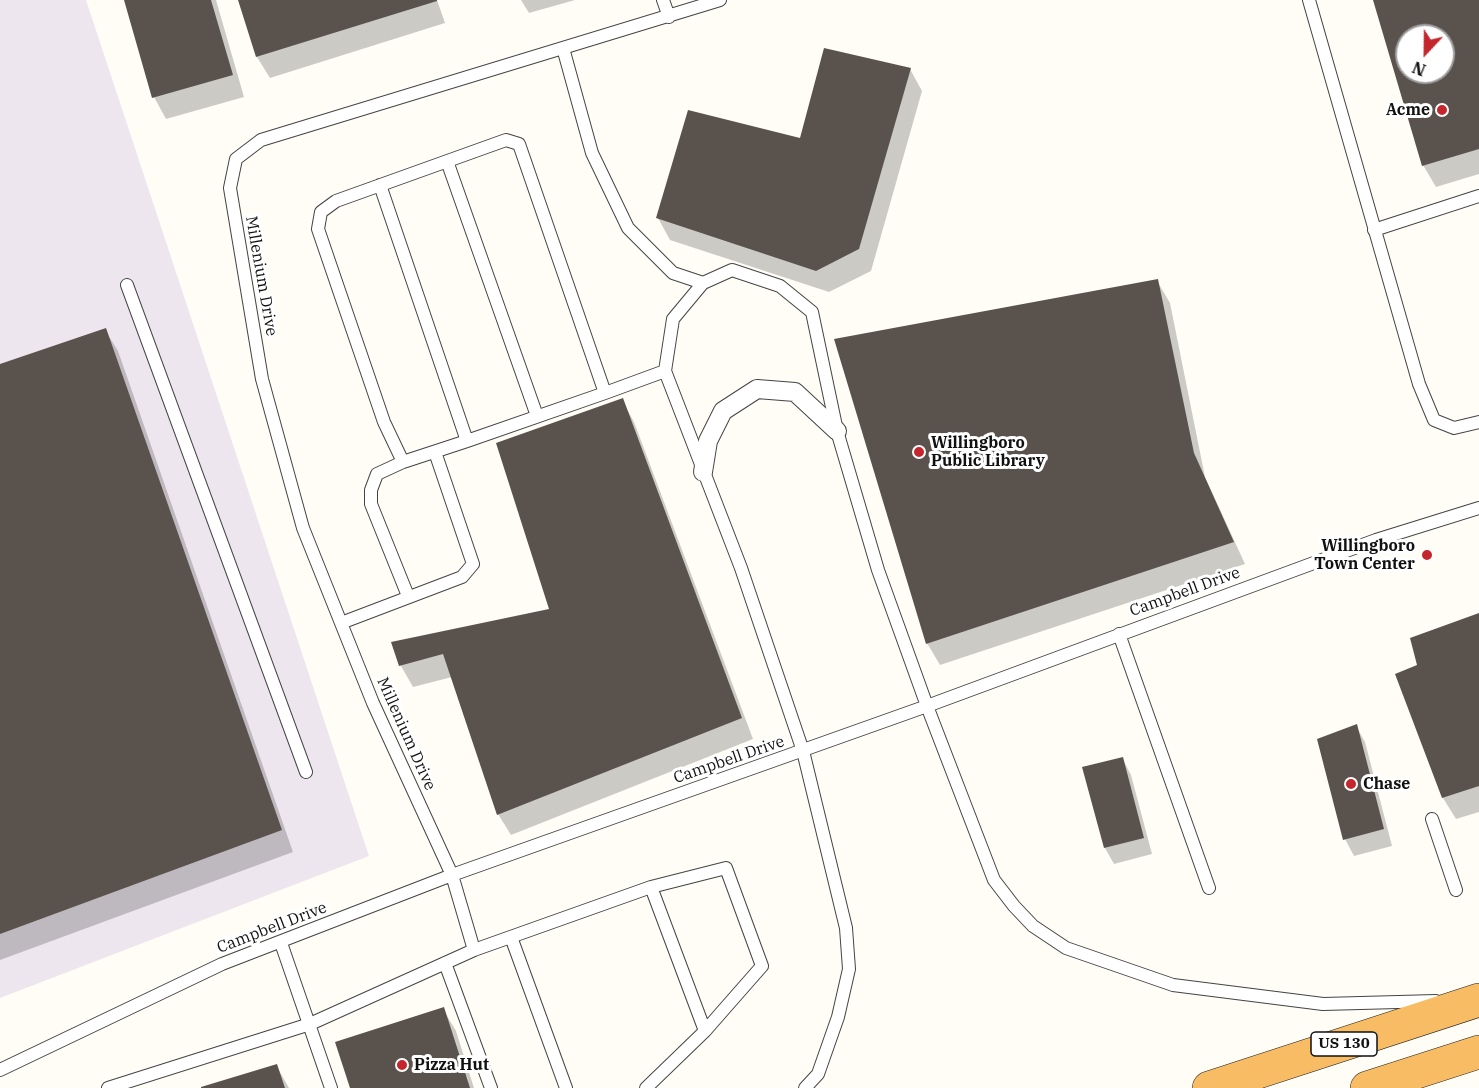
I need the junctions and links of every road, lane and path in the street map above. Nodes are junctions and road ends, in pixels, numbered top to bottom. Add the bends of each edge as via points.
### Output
1 (663, 0) edge
2 (720, 0) edge
3 (1309, 0) edge
4 (669, 17) junction
5 (563, 48) junction
6 (447, 161) junction
7 (380, 185) junction
8 (1479, 196) edge
9 (1374, 230) junction
10 (703, 283) junction
11 (127, 285) dead end
12 (665, 370) junction
13 (605, 393) junction
14 (537, 416) junction
15 (1479, 422) edge
16 (837, 431) junction
17 (467, 441) junction
18 (435, 453) junction
19 (403, 462) junction
20 (703, 472) junction
21 (1479, 508) edge
22 (408, 596) junction
23 (341, 623) junction
24 (1119, 634) junction
25 (927, 706) junction
26 (803, 751) junction
27 (306, 772) dead end
28 (1432, 819) dead end
29 (452, 875) junction
30 (651, 887) junction
31 (1209, 888) dead end
32 (1456, 891) dead end
33 (511, 937) junction
34 (281, 943) junction
35 (474, 950) junction
36 (445, 963) junction
37 (1479, 1000) edge
38 (310, 1023) junction
39 (705, 1031) junction
40 (1479, 1052) edge
41 (0, 1070) edge
42 (1422, 1079) edge
43 (108, 1088) edge
44 (331, 1088) edge
45 (491, 1088) edge
46 (566, 1088) edge
47 (646, 1088) edge
48 (805, 1088) edge
49 (1209, 1088) edge
50 (1367, 1088) edge

1 - 4 lane
2 - 4 lane, Millenium Drive
3 - 9 lane
4 - 5 lane, Millenium Drive
5 - 10 lane via 592,153 628,228 673,273
5 - 23 lane, Millenium Drive via 261,140 236,159 230,188 262,379 303,528
6 - 7 lane
6 - 13 lane via 506,140 519,144
6 - 14 lane
7 - 17 lane
7 - 19 lane via 336,201 321,212 318,229 384,422
8 - 9 lane
9 - 15 lane via 1419,384 1434,420 1454,428
10 - 12 lane via 673,319
10 - 16 lane via 732,270 780,286 812,312
11 - 27 lane
12 - 13 lane
12 - 20 lane
13 - 14 lane
14 - 17 lane
16 - 20 street via 795,392 757,389 723,411 708,441
16 - 25 lane via 878,570
17 - 18 lane
18 - 19 lane
18 - 22 lane via 473,564 462,577
19 - 22 lane via 377,474 370,490 371,504
20 - 26 lane via 741,568
21 - 24 lane, Campbell Drive via 1376,540
22 - 23 lane
23 - 29 lane, Millenium Drive via 372,703
24 - 25 lane, Campbell Drive
24 - 31 lane
25 - 26 lane, Campbell Drive
25 - 37 lane via 994,880 1033,926 1066,948 1173,985 1323,1004
26 - 29 lane, Campbell Drive
26 - 48 lane via 846,928 849,969 838,1017 818,1074
28 - 32 lane
29 - 34 lane, Campbell Drive
29 - 35 lane, Millenium Drive
30 - 33 lane
30 - 39 lane
30 - 39 lane via 726,868 730,878 762,966
33 - 35 lane
33 - 46 lane
34 - 38 lane
34 - 41 lane, Campbell Drive via 222,964
35 - 36 lane
36 - 38 lane
36 - 45 lane
37 - 49 highway, US 130
38 - 43 lane
38 - 44 lane
39 - 47 lane
40 - 42 highway
42 - 50 highway

